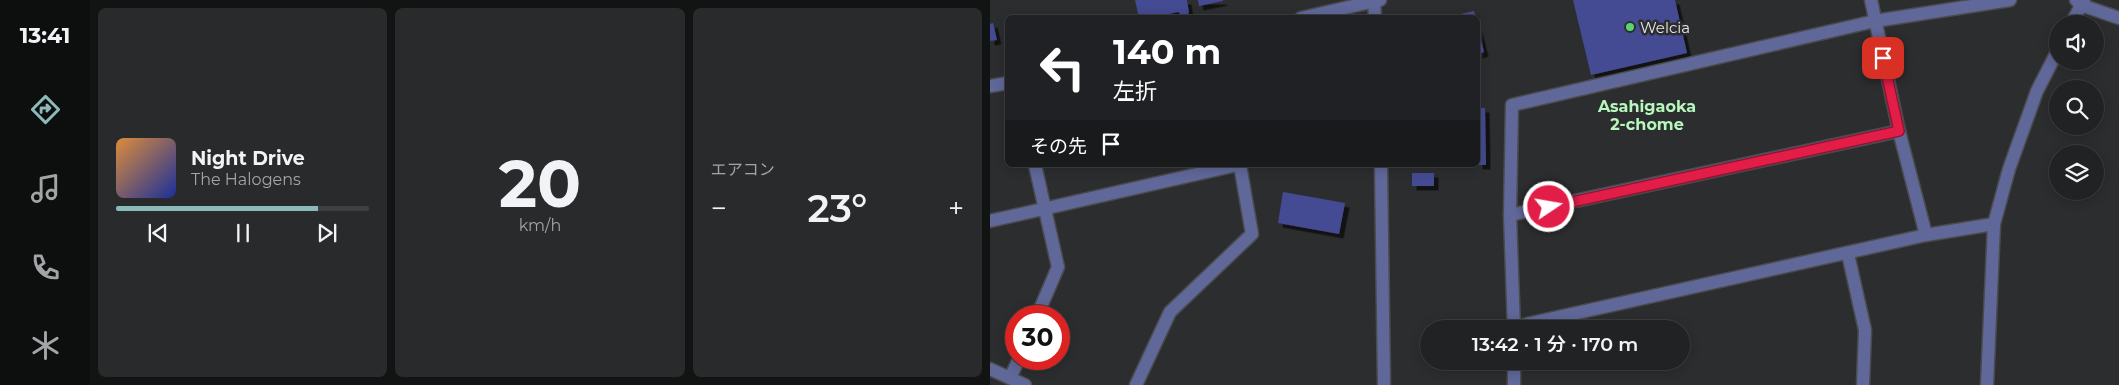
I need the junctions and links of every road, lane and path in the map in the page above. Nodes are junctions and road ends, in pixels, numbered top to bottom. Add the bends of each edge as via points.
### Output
1 (1871, 0) edge
2 (2010, 0) edge
3 (1377, 1) edge
4 (2081, 2) edge
5 (1314, 15) edge
6 (1375, 15) edge
7 (2075, 15) edge
8 (2119, 18) edge
9 (1875, 21) junction
10 (2049, 66) edge
11 (1005, 84) edge
12 (990, 86) edge
13 (1899, 131) junction
14 (1035, 167) edge
15 (1230, 167) edge
16 (1239, 167) edge
17 (1381, 167) edge
18 (1045, 210) junction
19 (1510, 215) junction
20 (990, 221) edge
21 (1994, 224) junction
22 (1926, 235) junction
23 (1848, 254) junction
24 (1042, 305) edge
25 (1514, 320) edge
26 (1550, 320) edge
27 (990, 369) edge
28 (1014, 370) edge
29 (1514, 370) edge
30 (1010, 378) junction
31 (1025, 385) edge
32 (1136, 385) edge
33 (1384, 385) edge
34 (1514, 385) edge
35 (1863, 385) edge
36 (1987, 385) edge

1 - 9 street
2 - 9 street
3 - 5 street
3 - 6 street
4 - 7 street
4 - 8 street
9 - 13 street
9 - 19 street via 1512,105
10 - 21 street via 2036,90
11 - 12 street
13 - 19 street
13 - 22 street
14 - 18 street
15 - 18 street
16 - 32 street via 1252,234 1170,312
17 - 33 street
18 - 20 street
18 - 24 street via 1058,267
19 - 25 street
21 - 22 street
21 - 36 street
22 - 23 street
23 - 26 street
23 - 35 street via 1865,330
27 - 30 street
28 - 30 street
29 - 34 street
30 - 31 street

